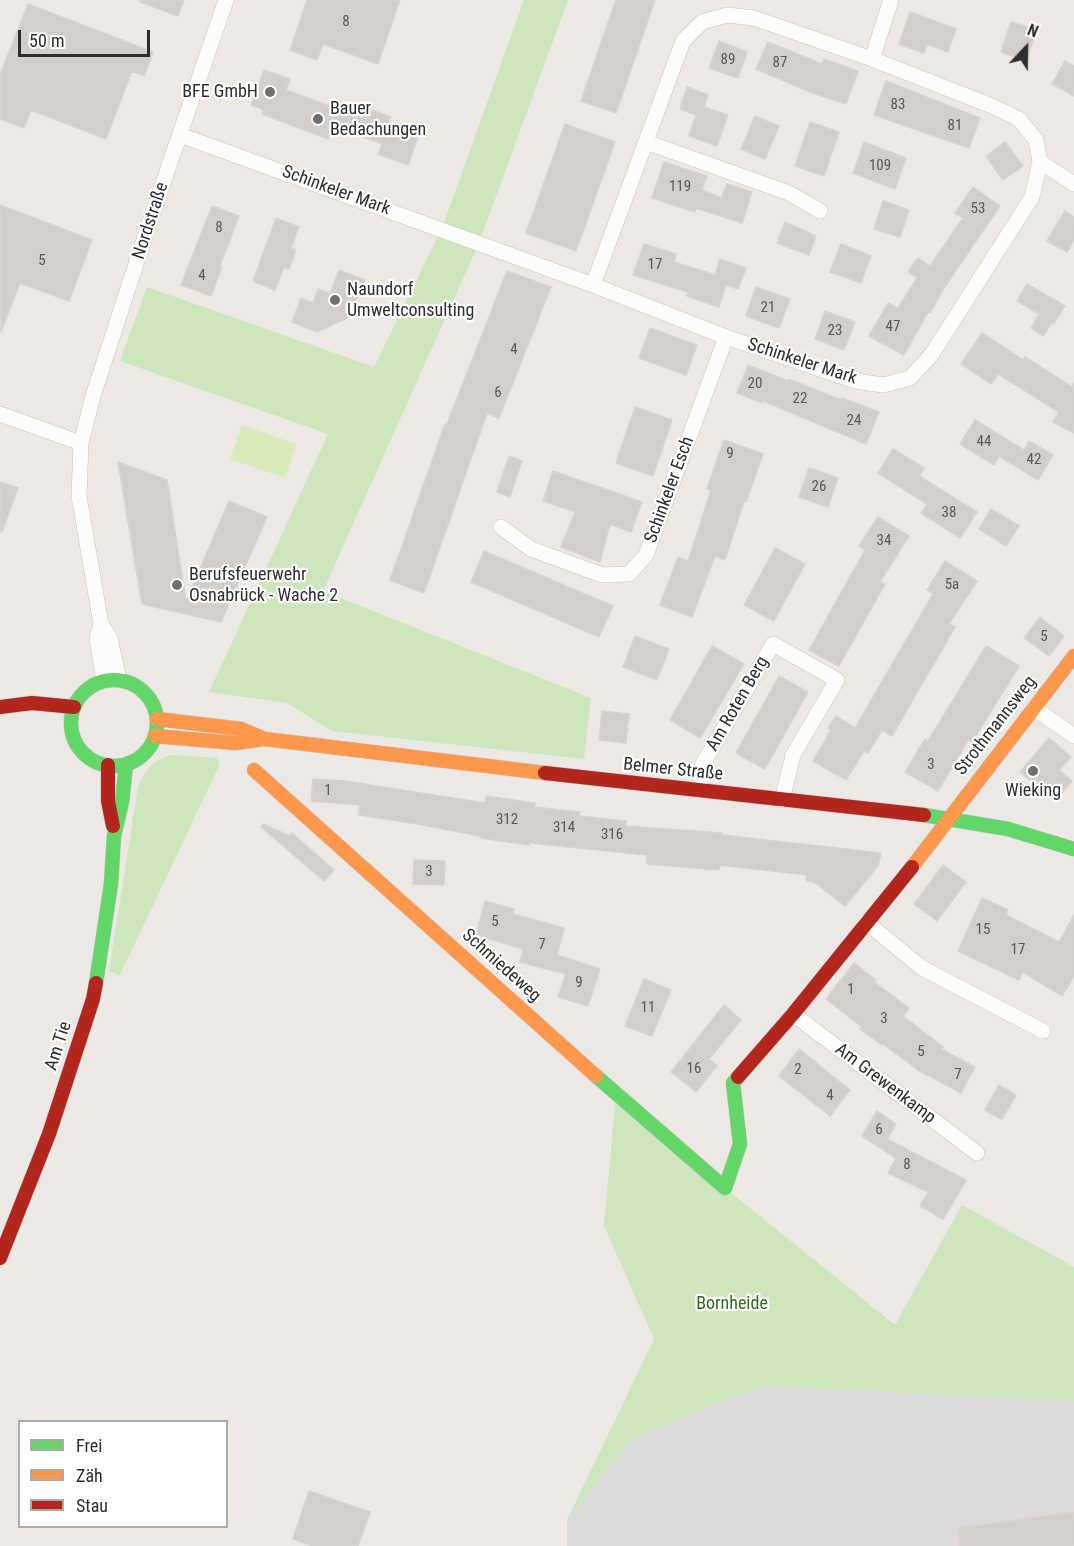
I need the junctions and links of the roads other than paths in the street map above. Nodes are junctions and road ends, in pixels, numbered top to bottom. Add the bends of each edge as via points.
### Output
1 (226, 0) edge
2 (891, 0) edge
3 (872, 59) junction
4 (180, 135) junction
5 (646, 142) junction
6 (1040, 162) junction
7 (1074, 184) edge
8 (820, 211) dead end
9 (593, 285) junction
10 (726, 337) junction
11 (0, 414) edge
12 (81, 443) junction
13 (501, 527) dead end
14 (1074, 656) edge
15 (111, 680) junction
16 (0, 707) edge
17 (74, 707) junction
18 (1034, 708) junction
19 (41, 718) dead end
20 (157, 719) junction
21 (155, 736) junction
22 (1074, 736) edge
23 (265, 740) junction
24 (108, 765) junction
25 (126, 765) junction
26 (254, 770) dead end
27 (699, 790) junction
28 (782, 800) junction
29 (948, 818) junction
30 (114, 836) junction
31 (1074, 849) edge
32 (866, 922) junction
33 (793, 1014) junction
34 (1043, 1031) dead end
35 (977, 1153) dead end
36 (0, 1258) edge

1 - 4 street, Nordstraße
2 - 3 street
3 - 5 street via 754,18 727,15 702,22 683,41
3 - 6 street via 1019,119 1036,140
4 - 9 street, Schinkeler Mark
4 - 12 street, Nordstraße
5 - 8 street via 789,193
5 - 9 street
6 - 7 street
6 - 10 street, Schinkeler Mark via 1032,197 932,354 910,378 883,386 855,381
9 - 10 street, Schinkeler Mark
10 - 13 street, Schinkeler Esch via 646,555 629,574 602,575 531,549
11 - 12 street
12 - 15 street, Nordstraße via 79,495 100,624 110,638
14 - 18 street, Strothmannsweg
15 - 17 street via 90,687
15 - 20 street via 132,684 145,693
16 - 17 street via 32,703
16 - 19 street
17 - 24 street via 66,721 77,746 99,764
18 - 22 street
18 - 29 street, Strothmannsweg
20 - 21 street
20 - 23 street, Belmer Straße via 241,729
21 - 23 street, Belmer Straße via 235,743
21 - 25 street via 140,758
23 - 27 street, Belmer Straße
24 - 25 street
24 - 30 street, Am Tie via 108,801
25 - 30 street, Am Tie via 123,802
26 - 33 street, Schmiedeweg via 725,1188 740,1144 733,1083
27 - 28 street, Belmer Straße
27 - 28 street, Am Roten Berg via 702,765 773,644 837,680 793,755
28 - 29 street, Belmer Straße
29 - 31 street, Belmer Straße via 1008,829
29 - 32 street
30 - 36 street, Am Tie via 111,884 93,999 49,1134
32 - 33 street
32 - 34 street via 922,968
33 - 35 street, Am Grewenkamp

